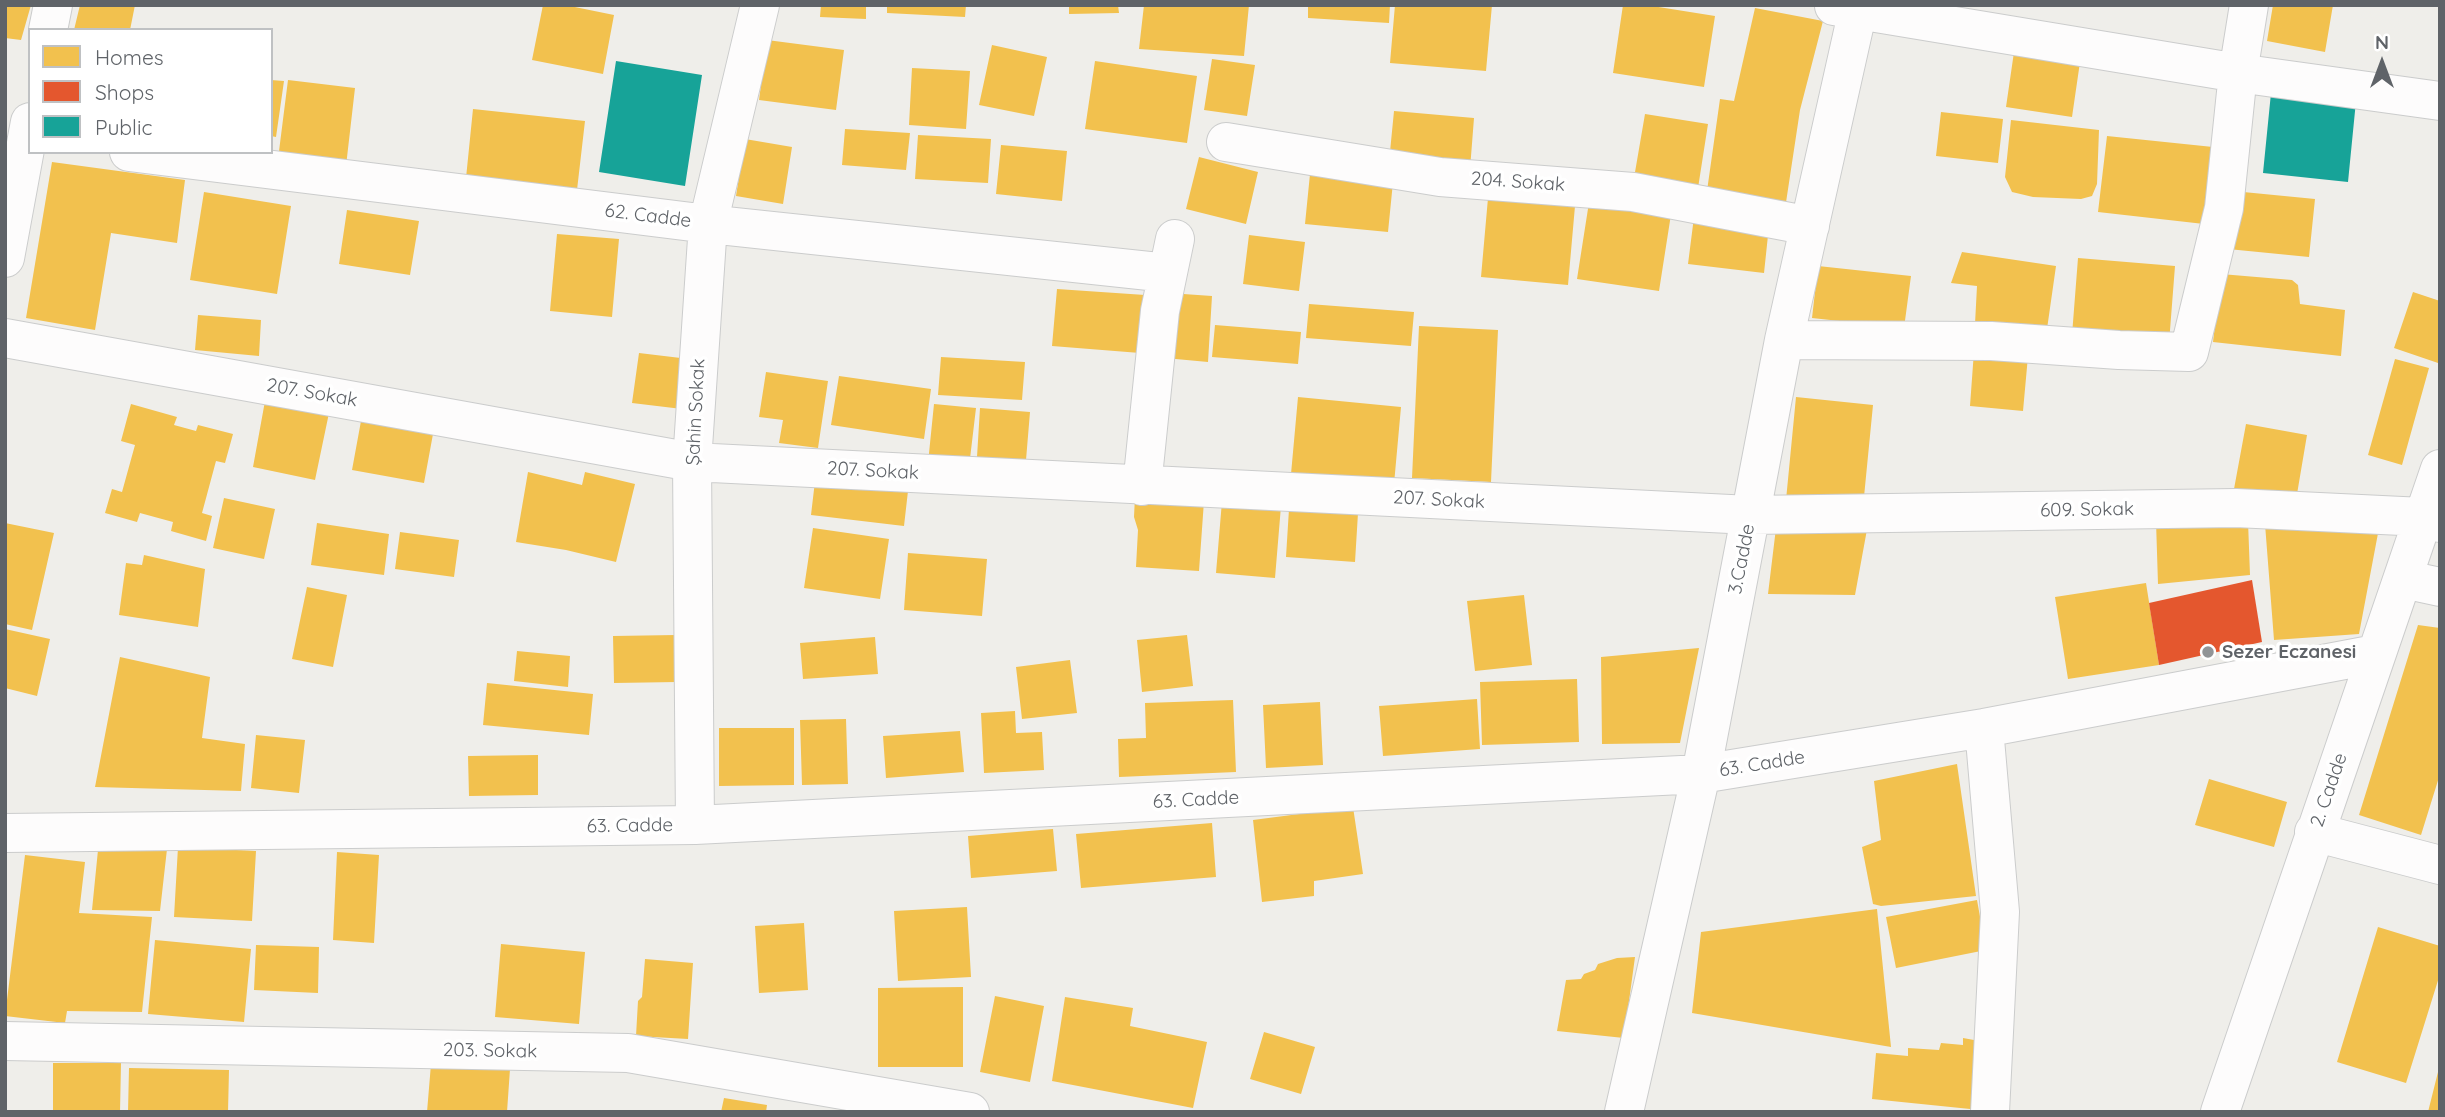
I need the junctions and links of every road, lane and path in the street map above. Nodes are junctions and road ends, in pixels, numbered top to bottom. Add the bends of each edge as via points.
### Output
1 (53, 5) edge
2 (760, 5) edge
3 (2249, 5) edge
4 (1850, 7) edge
5 (48, 28) edge
6 (2238, 73) junction
7 (2440, 101) edge
8 (23, 135) edge
9 (1226, 142) dead end
10 (145, 154) edge
11 (708, 224) junction
12 (1810, 226) junction
13 (5, 258) edge
14 (5, 338) edge
15 (1784, 340) junction
16 (692, 462) junction
17 (2440, 468) edge
18 (1142, 486) junction
19 (1750, 514) junction
20 (2432, 520) edge
21 (2422, 583) edge
22 (2376, 654) junction
23 (1984, 728) junction
24 (1701, 774) junction
25 (695, 825) junction
26 (2314, 832) junction
27 (5, 833) edge
28 (2440, 865) edge
29 (5, 1041) edge
30 (970, 1112) edge
31 (1624, 1112) edge
32 (1990, 1112) edge
33 (2220, 1112) edge

1 - 5 street
2 - 11 street, Şahin Sokak
3 - 6 street
4 - 6 street
4 - 12 street, 3.Cadde
6 - 7 street
6 - 15 street via 2224,208 2189,352 1991,341
8 - 13 street
9 - 12 street, 204. Sokak via 1440,177 1633,192
10 - 11 street, 62. Cadde
11 - 16 street, Şahin Sokak
11 - 18 street, 62. Cadde via 1172,256 1160,311
12 - 15 street, 3.Cadde
14 - 16 street, 207. Sokak
15 - 19 street, 3.Cadde
16 - 18 street, 207. Sokak
16 - 25 street, Şahin Sokak
17 - 20 street, 2. Cadde
18 - 19 street, 207. Sokak
19 - 20 street, 609. Sokak via 2236,508
19 - 24 street, 3.Cadde
20 - 21 street, 2. Cadde
21 - 22 street, 2. Cadde
22 - 23 street, 63. Cadde
22 - 26 street, 2. Cadde
23 - 24 street, 63. Cadde
23 - 32 street via 2000,912
24 - 25 street, 63. Cadde
24 - 31 street, 3.Cadde
25 - 27 street, 63. Cadde
26 - 28 street
26 - 33 street, 2. Cadde
29 - 30 street, 203. Sokak via 628,1054

